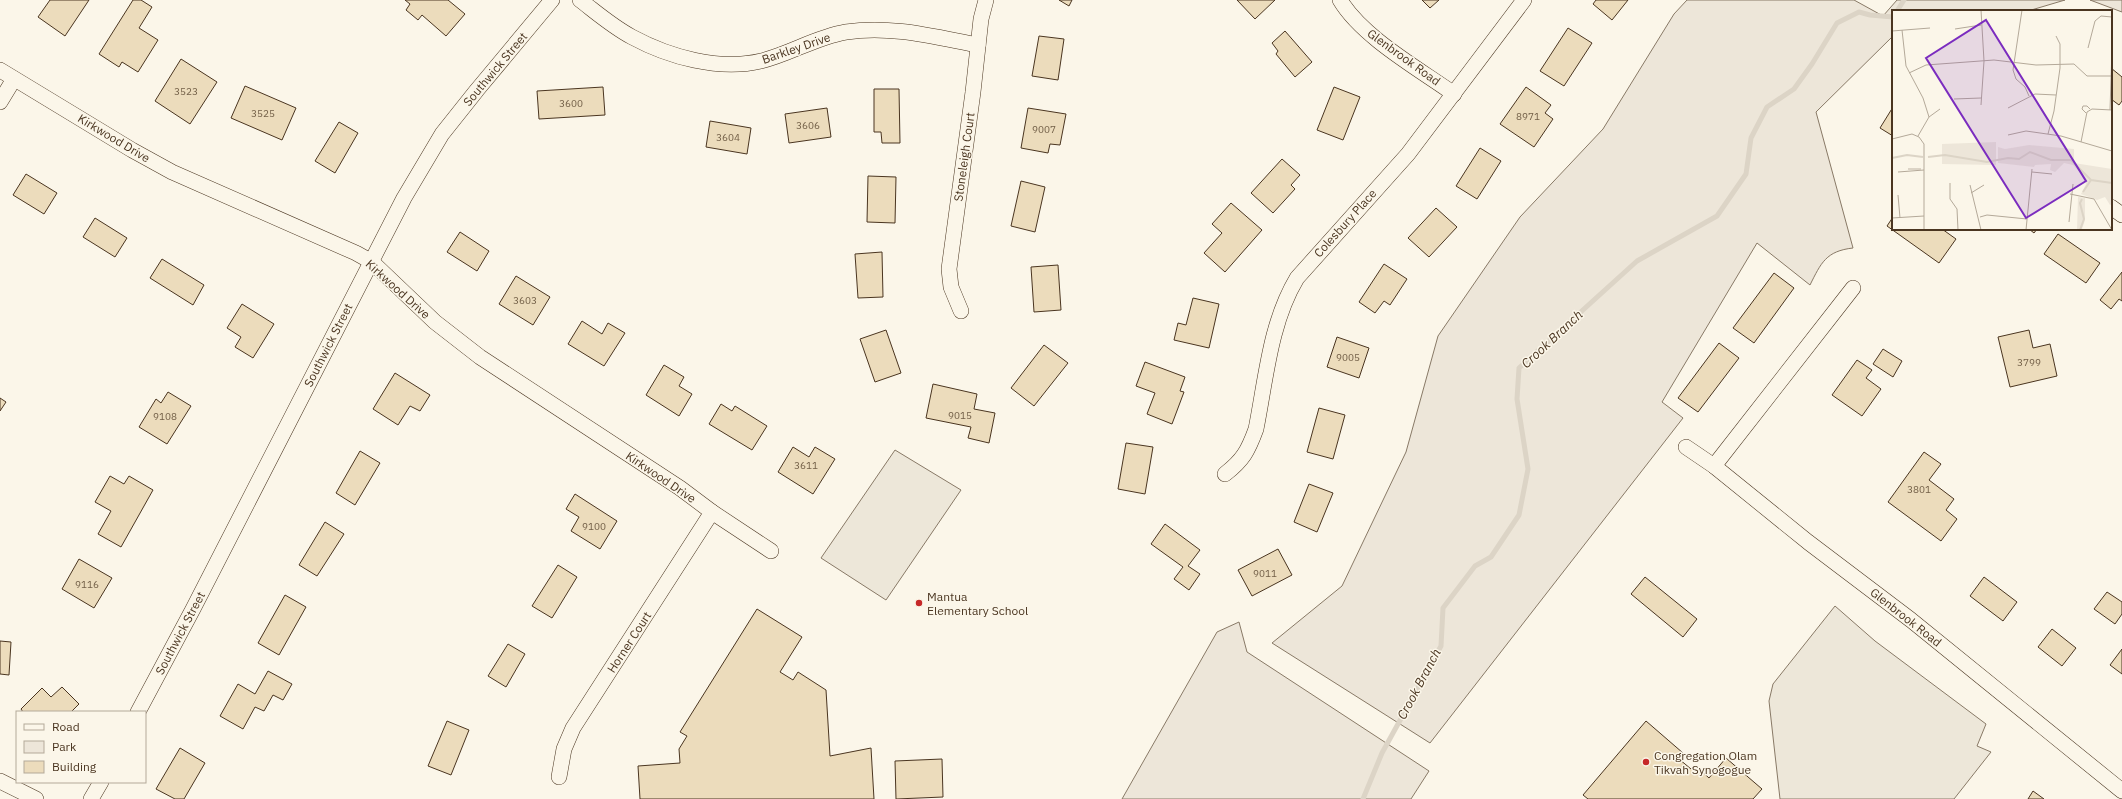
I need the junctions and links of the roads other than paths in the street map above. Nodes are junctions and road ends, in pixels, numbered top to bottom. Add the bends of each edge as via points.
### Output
1 (552, 0) edge
2 (580, 0) edge
3 (986, 0) edge
4 (1340, 0) edge
5 (1524, 0) edge
6 (978, 45) junction
7 (0, 70) edge
8 (14, 79) junction
9 (1454, 94) junction
10 (0, 102) edge
11 (2112, 208) edge
12 (2122, 215) edge
13 (372, 262) junction
14 (1853, 288) dead end
15 (961, 311) dead end
16 (1686, 447) dead end
17 (1714, 466) junction
18 (1225, 474) dead end
19 (712, 512) junction
20 (771, 551) dead end
21 (139, 711) edge
22 (559, 777) dead end
23 (0, 781) edge
24 (100, 783) edge
25 (2122, 791) edge
26 (36, 799) edge
27 (91, 799) edge

1 - 13 street, Southwick Street via 442,134 404,198
2 - 6 street, Barkley Drive via 632,37 672,53 712,62 760,62 829,36 863,30 912,32
3 - 6 street, Stoneleigh Court
4 - 9 street, Glenbrook Road via 1379,41
5 - 9 street, Colesbury Place
6 - 15 street, Stoneleigh Court via 974,92 949,268 951,287
7 - 8 street, Kirkwood Drive
8 - 10 street
8 - 13 street, Kirkwood Drive via 172,172
9 - 18 street, Colesbury Place via 1408,154 1297,278 1286,296 1278,320 1256,429 1240,462
11 - 12 street
13 - 19 street, Kirkwood Drive via 435,322 480,357 680,488
13 - 21 street, Southwick Street
14 - 17 street
16 - 17 street, Glenbrook Road
17 - 25 street, Glenbrook Road via 1911,620
19 - 20 street, Kirkwood Drive
19 - 22 street, Horner Court via 573,728 564,749
23 - 26 street
24 - 27 street

